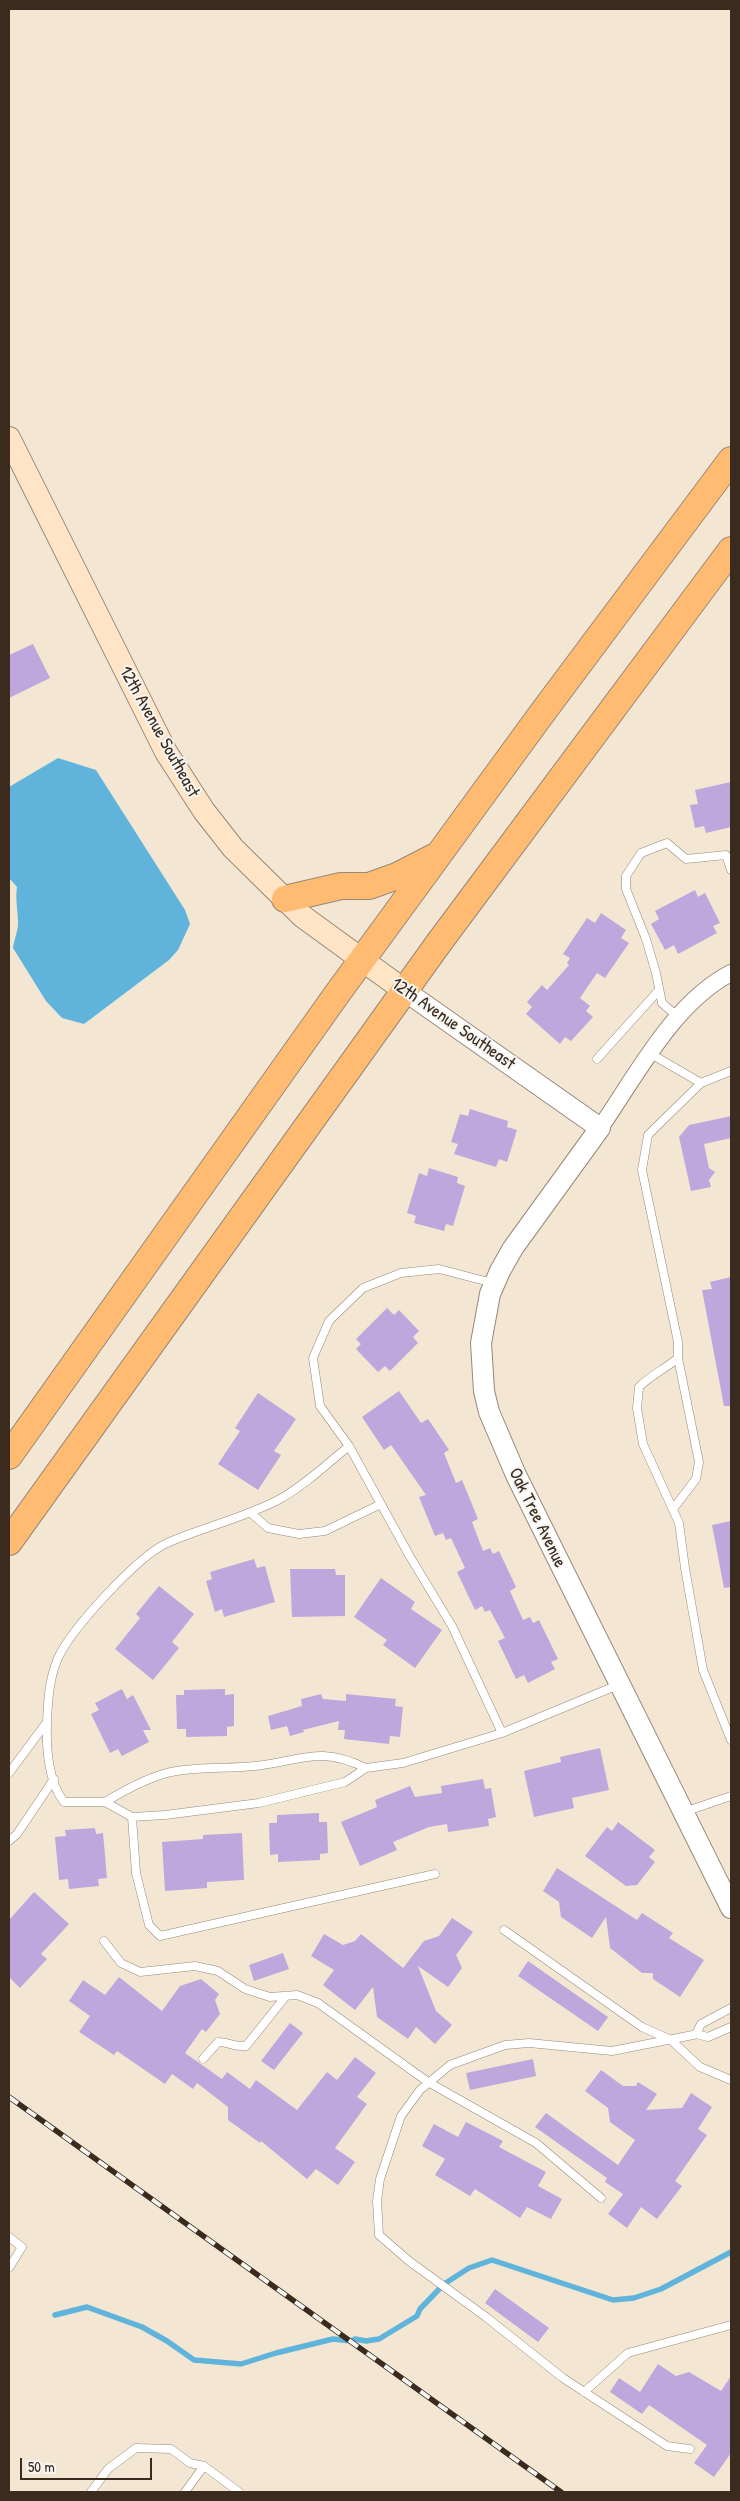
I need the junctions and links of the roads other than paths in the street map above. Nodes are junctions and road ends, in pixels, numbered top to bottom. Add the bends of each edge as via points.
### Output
1 (9, 438) edge
2 (731, 460) edge
3 (731, 550) edge
4 (439, 855) junction
5 (731, 870) edge
6 (285, 899) junction
7 (362, 960) junction
8 (731, 973) edge
9 (659, 990) junction
10 (405, 991) junction
11 (678, 1017) junction
12 (651, 1054) junction
13 (597, 1059) dead end
14 (731, 1071) edge
15 (701, 1083) junction
16 (600, 1128) junction
17 (495, 1284) junction
18 (678, 1358) junction
19 (349, 1446) junction
20 (9, 1456) edge
21 (381, 1504) junction
22 (673, 1509) junction
23 (251, 1513) junction
24 (9, 1542) edge
25 (620, 1684) junction
26 (47, 1722) junction
27 (502, 1733) junction
28 (731, 1740) edge
29 (366, 1768) junction
30 (9, 1773) edge
31 (54, 1778) junction
32 (731, 1796) edge
33 (105, 1802) junction
34 (684, 1812) junction
35 (132, 1817) junction
36 (9, 1841) edge
37 (435, 1874) dead end
38 (731, 1908) edge
39 (504, 1930) dead end
40 (104, 1941) dead end
41 (286, 1996) junction
42 (731, 2008) edge
43 (731, 2027) edge
44 (698, 2034) junction
45 (670, 2040) junction
46 (203, 2059) dead end
47 (731, 2080) edge
48 (428, 2082) junction
49 (601, 2198) dead end
50 (9, 2237) edge
51 (9, 2268) edge
52 (731, 2325) edge
53 (584, 2392) junction
54 (690, 2449) dead end
55 (204, 2466) junction
56 (91, 2492) edge
57 (186, 2492) edge
58 (239, 2492) edge

1 - 6 main road, 12th Avenue Southeast via 166,752 218,830
2 - 4 highway
3 - 10 highway
4 - 6 highway via 369,886 341,886
4 - 7 highway
5 - 9 lane via 726,855 686,859 667,843 641,853 626,876 626,890 646,939
6 - 7 main road, 12th Avenue Southeast via 302,916
7 - 10 main road, 12th Avenue Southeast
7 - 20 highway
8 - 11 street via 696,998
9 - 11 lane via 662,1003
9 - 13 lane
10 - 16 street, 12th Avenue Southeast
10 - 24 highway
11 - 12 street
12 - 15 lane
12 - 16 street
14 - 15 lane
15 - 18 lane via 648,1135 642,1170 678,1342
16 - 17 street, Oak Tree Avenue via 513,1248
17 - 19 lane via 439,1269 401,1273 363,1288 328,1321 313,1358 315,1380 320,1406
17 - 25 street, Oak Tree Avenue via 490,1294 481,1343 481,1368 489,1412 516,1474
18 - 22 lane via 699,1462 696,1479
18 - 22 lane via 668,1367 650,1375 639,1387 638,1408 643,1444
19 - 21 lane
19 - 23 lane via 282,1498
21 - 23 lane via 326,1531 299,1534 268,1528
21 - 27 lane via 452,1626
22 - 28 lane via 680,1523 703,1670
23 - 26 lane via 165,1544 129,1571 91,1612 58,1657 48,1689
25 - 27 lane
25 - 34 street, Oak Tree Avenue
26 - 30 lane
26 - 31 lane via 46,1742
27 - 29 lane via 403,1763
29 - 33 lane via 344,1757 309,1755 256,1766 171,1772 125,1790
29 - 35 lane via 345,1782 259,1803
31 - 33 lane via 56,1793 64,1802
31 - 36 lane
32 - 34 lane
33 - 35 lane
34 - 38 street, Oak Tree Avenue
35 - 37 lane via 136,1872 149,1925 160,1936
39 - 45 lane via 642,2027
40 - 41 lane via 121,1964 140,1972 195,1966 218,1971 245,1989 270,1997
41 - 46 lane via 246,2046 235,2047 218,2042
41 - 48 lane via 297,1995 318,2003
42 - 44 lane via 702,2024
43 - 44 lane via 708,2037
44 - 45 lane
45 - 47 lane via 700,2067
45 - 48 lane via 612,2051 529,2043 505,2045 450,2065
48 - 49 lane via 536,2142
48 - 53 lane via 400,2116 380,2179 377,2202 379,2235
50 - 51 lane via 22,2247
52 - 53 lane via 628,2353
53 - 54 lane via 667,2446
55 - 56 lane via 190,2463 171,2449 136,2448 108,2469
55 - 57 lane
55 - 58 lane

